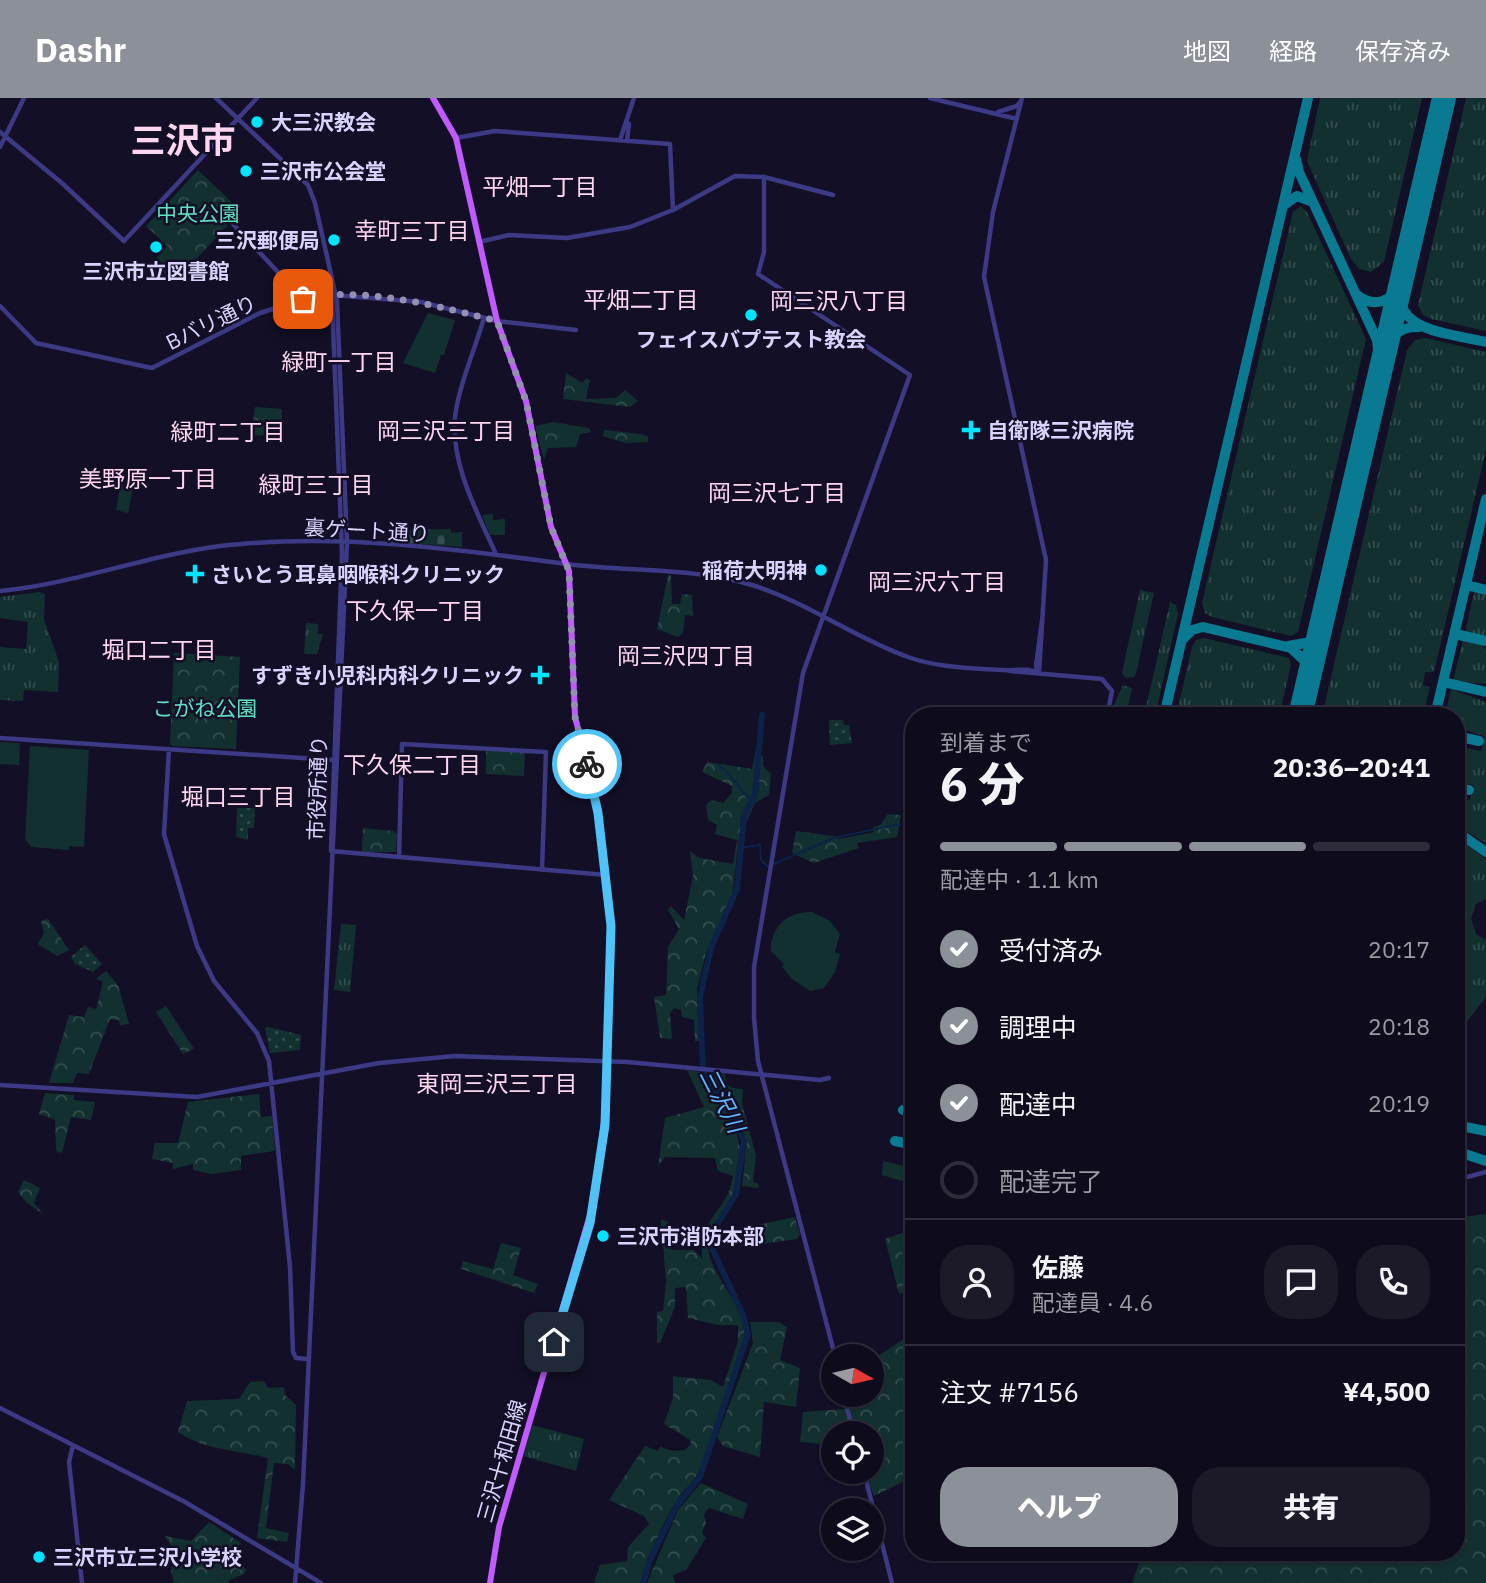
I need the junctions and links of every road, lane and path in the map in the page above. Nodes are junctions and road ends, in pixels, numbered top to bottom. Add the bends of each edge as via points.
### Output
1 (24, 98) edge
2 (216, 98) edge
3 (257, 98) edge
4 (433, 98) edge
5 (634, 98) edge
6 (930, 98) edge
7 (1022, 98) edge
8 (990, 112) junction
9 (1006, 116) junction
10 (238, 118) junction
11 (630, 119) junction
12 (1017, 119) junction
13 (2, 134) edge
14 (1013, 136) junction
15 (456, 138) junction
16 (620, 140) junction
17 (628, 141) junction
18 (0, 147) edge
19 (764, 177) junction
20 (833, 195) dead end
21 (673, 210) junction
22 (233, 224) dead end
23 (480, 242) junction
24 (335, 295) junction
25 (303, 299) junction
26 (0, 306) edge
27 (484, 318) junction
28 (497, 321) junction
29 (576, 330) dead end
30 (344, 543) junction
31 (495, 552) junction
32 (568, 564) junction
33 (0, 591) edge
34 (1045, 601) junction
35 (822, 617) junction
36 (1036, 663) junction
37 (1030, 669) junction
38 (1009, 671) junction
39 (1039, 673) junction
40 (1109, 707) edge
41 (0, 738) edge
42 (169, 750) junction
43 (335, 759) junction
44 (331, 851) junction
45 (399, 856) junction
46 (542, 870) junction
47 (606, 875) junction
48 (608, 1061) junction
49 (761, 1074) junction
50 (321, 1075) junction
51 (829, 1078) dead end
52 (273, 1084) junction
53 (0, 1085) edge
54 (1486, 1172) edge
55 (1465, 1178) edge
56 (832, 1344) edge
57 (308, 1359) junction
58 (0, 1408) edge
59 (72, 1445) junction
60 (867, 1484) edge
61 (296, 1571) junction
62 (82, 1583) edge
63 (295, 1583) edge
64 (321, 1583) edge
65 (490, 1583) edge
66 (892, 1583) edge

1 - 13 street
2 - 10 street, 市役所通り
3 - 10 street
4 - 15 main road
5 - 11 street
6 - 8 street
7 - 8 street via 1010,109
7 - 12 street
8 - 9 street
9 - 12 street
9 - 14 street via 1012,122
10 - 13 street via 124,241
10 - 24 street, 市役所通り via 308,186
11 - 16 street
11 - 17 street
12 - 14 street
13 - 18 street
14 - 34 street via 991,224 984,277 1046,559
15 - 16 street via 495,131
15 - 23 main road
16 - 17 street
17 - 21 street via 670,144
19 - 20 street
19 - 21 street via 735,176
19 - 35 street via 764,252 758,274 910,375
21 - 23 street via 630,228 581,236 509,235
22 - 25 street
23 - 28 main road
24 - 25 street, Bバリ通り
24 - 27 street, Bバリ通り via 421,302
24 - 30 street, 市役所通り
25 - 26 street, Bバリ通り via 260,313 152,368 36,343
27 - 28 street, Bバリ通り
27 - 31 street via 456,410 455,438 460,468
28 - 29 street, Bバリ通り
28 - 32 main road via 526,401 551,527
30 - 31 street, 裏ゲート通り
30 - 33 street, 裏ゲート通り via 212,547
30 - 43 street, 市役所通り
31 - 32 street, 裏ゲート通り
32 - 35 street, 裏ゲート通り via 691,572 768,591
32 - 47 main road, 三沢十和田線 via 575,717 594,789
34 - 36 street
34 - 39 street
35 - 38 street, 裏ゲート通り via 919,661
35 - 49 street via 803,673 757,943 753,1010
36 - 37 street
36 - 39 street
37 - 38 street
37 - 39 street
38 - 39 street
39 - 40 street via 1105,681 1112,691
41 - 42 street
42 - 43 street
42 - 52 street via 164,834 197,947 214,981 260,1038
43 - 44 street, 市役所通り
44 - 45 street
44 - 50 street, 市役所通り
45 - 46 street
45 - 46 street via 402,744 547,752
46 - 47 street
47 - 48 main road, 三沢十和田線 via 612,951
48 - 49 street
48 - 50 street via 455,1056 400,1060
48 - 65 main road, 三沢十和田線 via 603,1156 594,1204 499,1527
49 - 51 street
49 - 56 street
50 - 52 street
50 - 57 street, 市役所通り
52 - 53 street via 197,1097
52 - 57 street via 293,1352 296,1358
54 - 55 street
57 - 61 street, 市役所通り
58 - 59 street
59 - 61 street via 185,1502
59 - 62 street via 69,1462
60 - 66 street
61 - 63 street, 市役所通り
61 - 64 street

